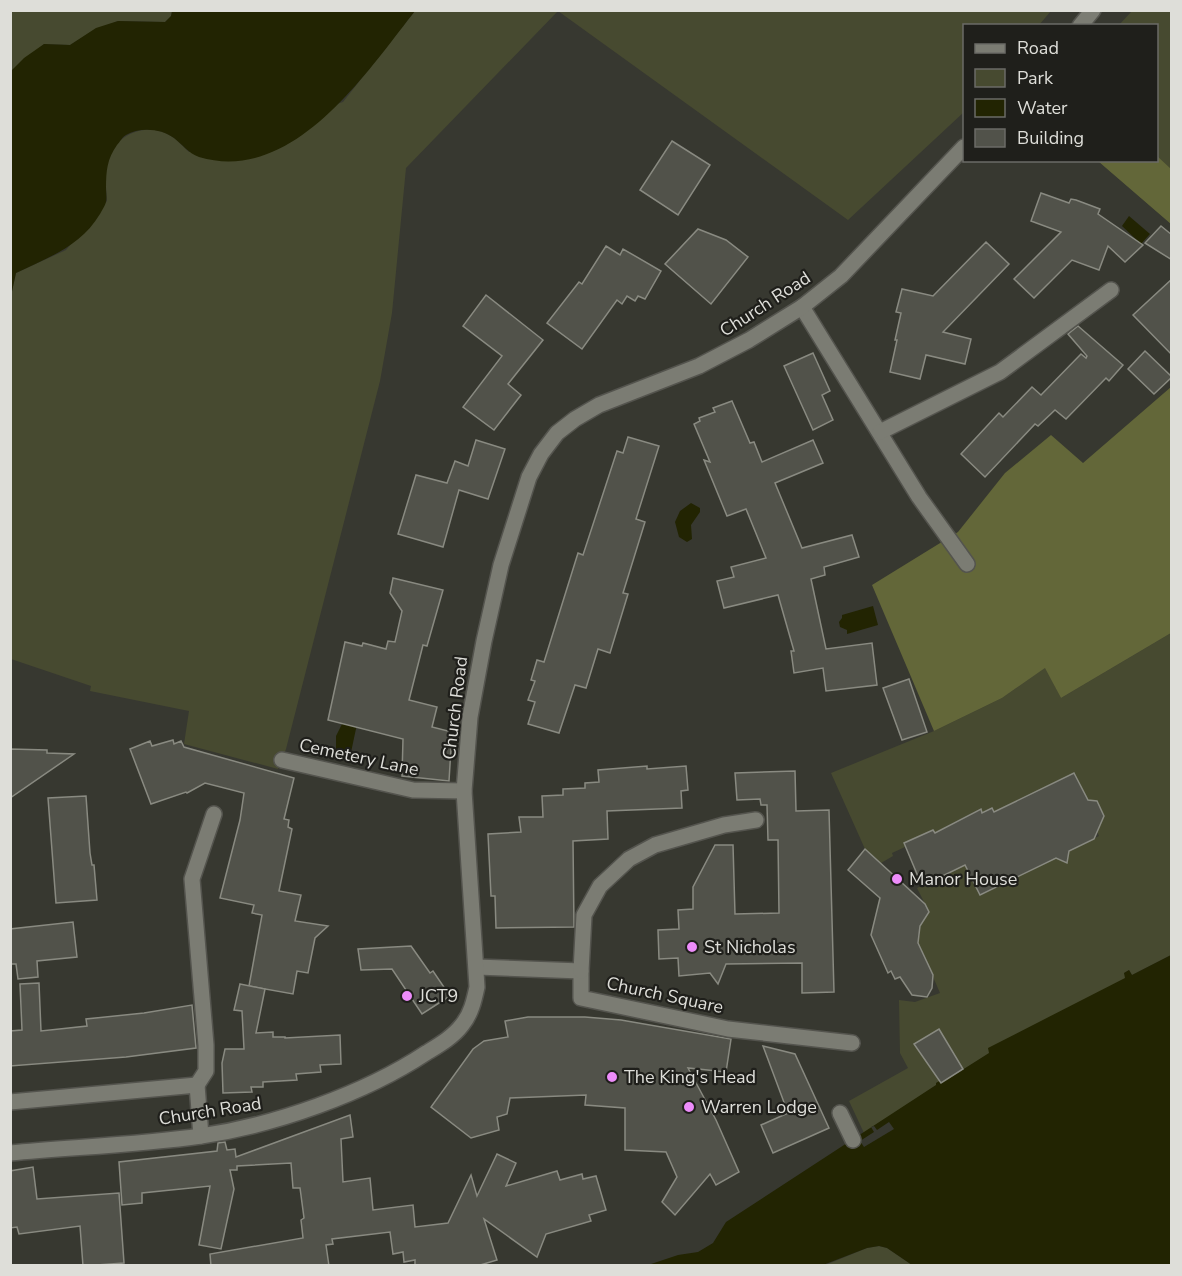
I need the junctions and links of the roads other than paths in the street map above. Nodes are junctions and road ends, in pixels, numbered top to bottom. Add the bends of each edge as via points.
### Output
1 (1093, 10) edge
2 (1082, 24) edge
3 (963, 148) edge
4 (1111, 290) dead end
5 (802, 307) junction
6 (880, 432) junction
7 (967, 564) dead end
8 (282, 760) dead end
9 (465, 791) junction
10 (214, 814) dead end
11 (756, 820) dead end
12 (477, 967) junction
13 (581, 971) junction
14 (852, 1044) dead end
15 (197, 1085) junction
16 (10, 1102) edge
17 (840, 1113) dead end
18 (201, 1136) junction
19 (853, 1140) dead end
20 (10, 1153) edge

1 - 2 street
3 - 5 street, Church Road via 841,276
4 - 6 street via 1000,372
5 - 6 street
5 - 9 street, Church Road via 699,366 599,405 574,419 541,454 529,477 493,598 470,717
6 - 7 street via 919,497
8 - 9 street, Cemetery Lane via 412,790
9 - 12 street, Church Road
10 - 15 street via 192,879 206,1045 206,1071
11 - 13 street via 655,845 629,859 600,886 584,915
12 - 13 street
12 - 18 street, Church Road via 472,1009 461,1026 410,1064 368,1085 284,1117
13 - 14 street, Church Square via 581,998 728,1029
15 - 16 street
15 - 18 street
17 - 19 street
18 - 20 street, Church Road

